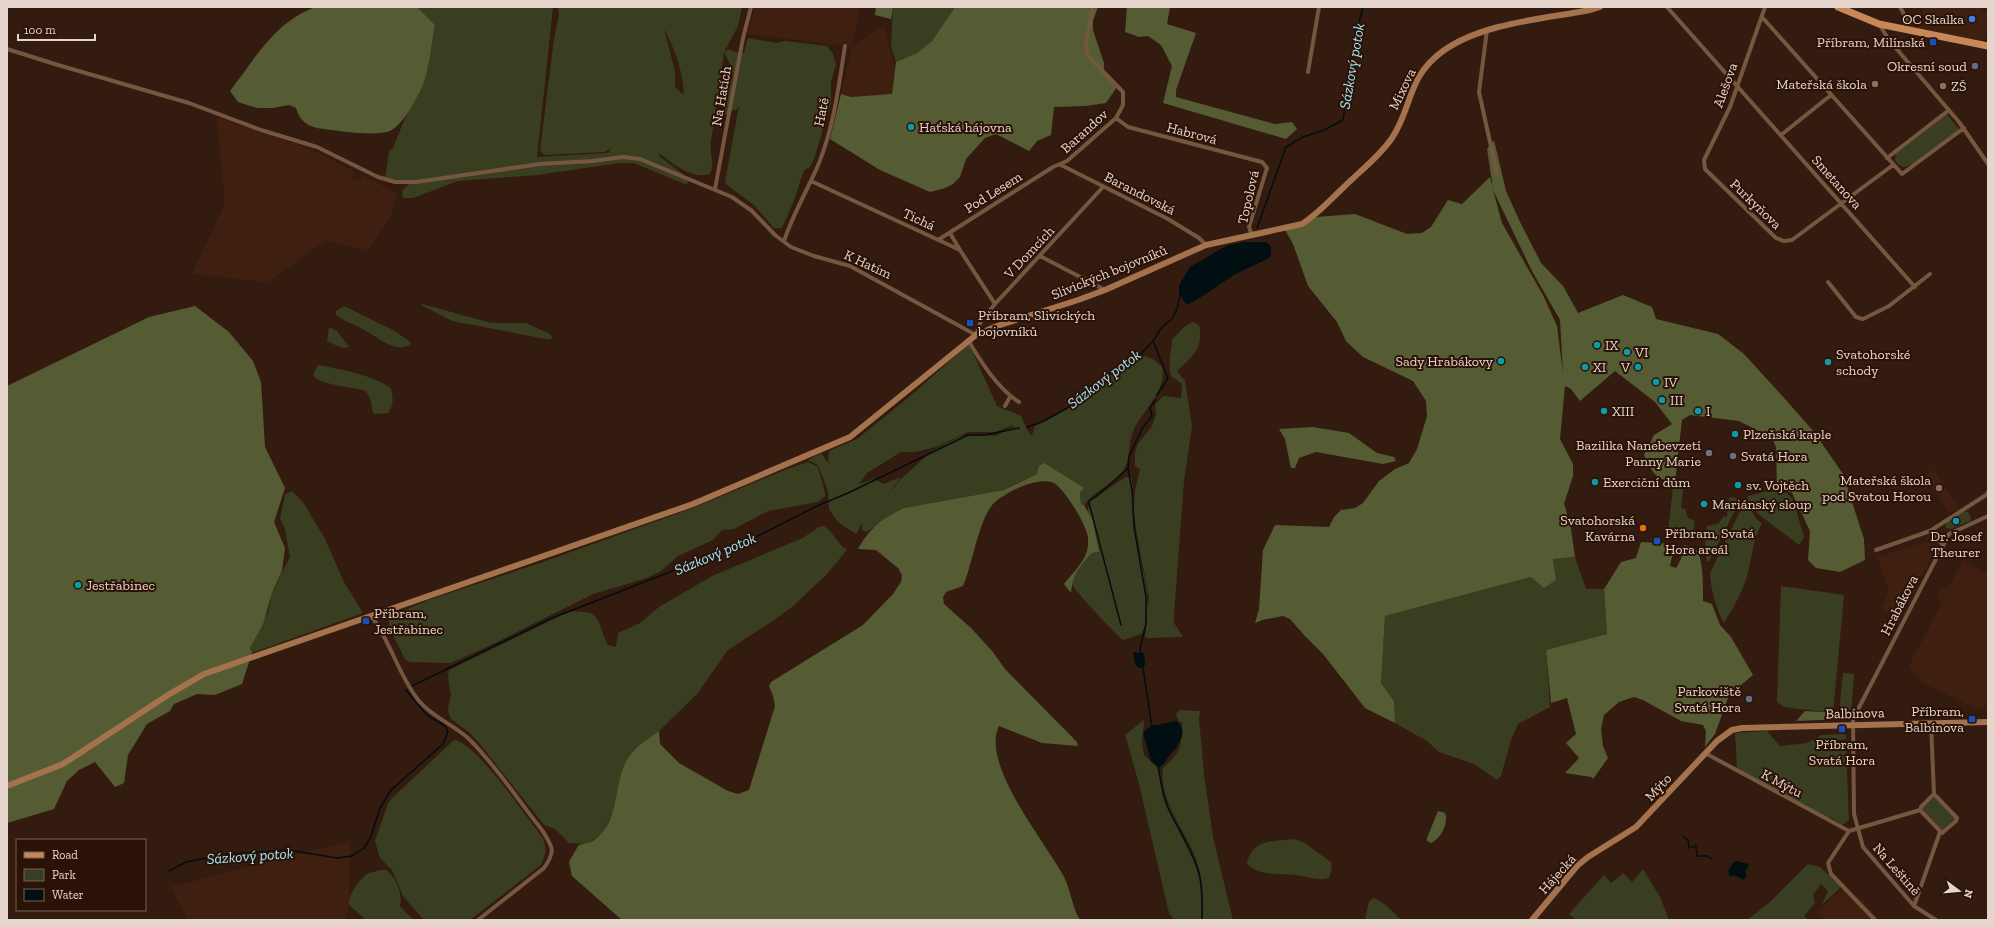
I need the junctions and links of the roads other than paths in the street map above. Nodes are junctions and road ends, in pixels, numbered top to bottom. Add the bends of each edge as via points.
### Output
1 (751, 7) edge
2 (1093, 7) edge
3 (1319, 7) edge
4 (1600, 7) edge
5 (1667, 7) edge
6 (1766, 7) edge
7 (1838, 7) edge
8 (1900, 7) edge
9 (1762, 17) junction
10 (1878, 24) junction
11 (1487, 30) junction
12 (1905, 30) junction
13 (845, 46) dead end
14 (1988, 46) edge
15 (7, 49) edge
16 (1308, 72) dead end
17 (1737, 86) junction
18 (1831, 94) junction
19 (1948, 110) junction
20 (1116, 118) junction
21 (1964, 128) junction
22 (1781, 135) junction
23 (1887, 158) junction
24 (1988, 164) edge
25 (1061, 165) junction
26 (1265, 165) joint
27 (1893, 165) junction
28 (1704, 169) joint
29 (1497, 174) dead end
30 (811, 181) junction
31 (1103, 187) junction
32 (716, 189) junction
33 (1841, 202) junction
34 (1283, 229) joint
35 (950, 233) junction
36 (1252, 235) junction
37 (938, 240) junction
38 (784, 241) junction
39 (1206, 245) junction
40 (960, 250) junction
41 (1040, 256) junction
42 (1930, 274) dead end
43 (1828, 282) dead end
44 (1915, 287) junction
45 (1105, 290) junction
46 (995, 304) junction
47 (976, 334) junction
48 (968, 340) junction
49 (1010, 397) junction
50 (1019, 402) dead end
51 (1005, 406) dead end
52 (1987, 496) edge
53 (1988, 516) edge
54 (1930, 531) junction
55 (1943, 545) junction
56 (1876, 550) dead end
57 (372, 617) junction
58 (1988, 722) edge
59 (1931, 723) junction
60 (1853, 725) junction
61 (1724, 735) joint
62 (1705, 753) junction
63 (7, 786) edge
64 (1934, 794) junction
65 (1920, 810) junction
66 (1858, 830) junction
67 (1849, 831) junction
68 (1940, 832) junction
69 (1603, 848) joint
70 (1914, 906) junction
71 (478, 920) edge
72 (1532, 920) edge
73 (1874, 920) edge
74 (1936, 920) edge

1 - 32 street, Na Hatích via 743,38
2 - 20 street, Barandov via 1086,42 1088,56 1123,92 1124,105
3 - 16 street
4 - 11 street, Mixova
5 - 17 street, Smetanova
6 - 9 street, Alešova
7 - 10 main road
8 - 12 street via 1906,18
9 - 17 street, Alešova
9 - 18 street
10 - 12 main road
10 - 19 street
11 - 29 street via 1479,92
11 - 34 street, Mixova via 1464,38 1428,64 1415,82 1397,129 1384,147 1308,220
12 - 14 main road
13 - 30 street, Hatě via 828,135
15 - 32 street, K Hatím via 160,93 261,130 306,143 385,180 416,182 505,168 623,157 651,162
17 - 22 street, Smetanova
17 - 28 street, Alešova via 1717,137 1704,160
18 - 22 street
18 - 23 street
19 - 21 street
19 - 23 street
20 - 25 street, Barandov
20 - 26 street, Habrová via 1128,127 1262,162
21 - 24 street
21 - 27 street via 1902,174
22 - 33 street, Smetanova
23 - 27 street
25 - 31 street, Barandovská
25 - 35 street, Pod Lesem via 1053,167
26 - 36 street, Topolová via 1266,171 1249,227
27 - 33 street, Purkyňova
28 - 33 street, Purkyňova via 1780,241 1792,240
30 - 37 street, Tichá
30 - 38 street
31 - 39 street, Barandovská via 1168,219
31 - 41 street, V Domcích
32 - 38 street, K Hatím via 743,204
33 - 44 street, Smetanova
34 - 36 street, Slivických bojovníků
35 - 37 street, Pod Lesem
35 - 40 street
36 - 39 street, Slivických bojovníků
37 - 40 street, Tichá
38 - 47 street, K Hatím via 808,254 850,266
39 - 45 street, Slivických bojovníků
40 - 46 street
41 - 45 street
41 - 46 street, V Domcích
42 - 44 street
43 - 44 street via 1859,319 1890,306
45 - 47 street, Slivických bojovníků
46 - 47 street, V Domcích via 981,321
47 - 48 street, Slivických bojovníků
48 - 49 street
48 - 57 street, Slivických bojovníků via 873,421 842,441 693,504
49 - 50 street
49 - 51 street
52 - 54 street
53 - 55 street, Hrabákova via 1949,534
54 - 55 street
54 - 56 street
55 - 60 street, Hrabákova via 1853,719
57 - 63 street, Slivických bojovníků via 204,674 63,764
57 - 71 street via 420,703 477,747 551,845 551,858 544,868
58 - 59 street, Balbínova
59 - 60 street, Balbínova
59 - 64 street
60 - 61 street, Balbínova via 1742,728
60 - 66 street, Na Leštině via 1854,814
61 - 62 street, Mýto
62 - 67 street, K Mýtu
62 - 69 street, Mýto via 1636,827
64 - 65 street
64 - 68 street via 1956,818 1944,832
65 - 66 street
65 - 68 street
66 - 67 street
66 - 70 street, Na Leštině via 1867,854
67 - 73 street via 1829,860 1828,866 1831,874
68 - 70 street
69 - 72 street, Hájecká via 1577,866
70 - 74 street, Na Leštině

